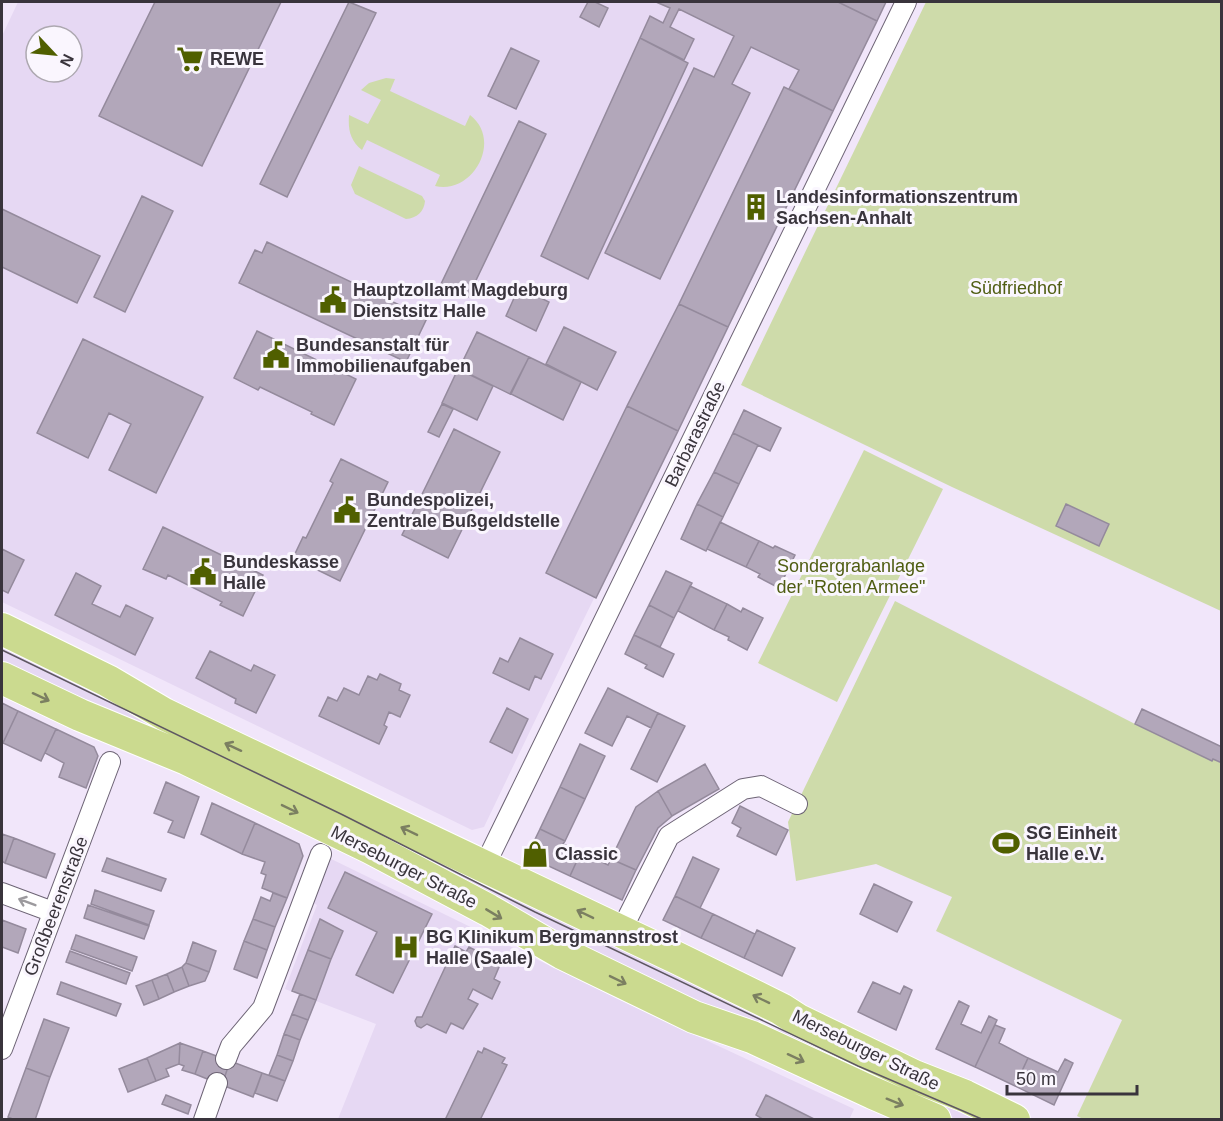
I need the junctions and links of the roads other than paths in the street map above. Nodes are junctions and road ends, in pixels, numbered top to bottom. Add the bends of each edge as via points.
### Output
1 (906, 2) edge
2 (2, 629) edge
3 (2, 678) edge
4 (110, 762) dead end
5 (796, 804) dead end
6 (321, 854) dead end
7 (484, 867) junction
8 (2, 893) edge
9 (53, 912) junction
10 (621, 931) junction
11 (2, 1049) edge
12 (226, 1059) dead end
13 (217, 1083) dead end
14 (204, 1119) edge
15 (936, 1119) edge
16 (1014, 1119) edge

1 - 7 street, Barbarastraße
7 -> 2 main road, Merseburger Straße via 174,719 108,681
3 -> 15 main road, Merseburger Straße via 187,759 371,848 562,953 694,1017 752,1037
4 - 9 street, Großbeerenstraße
5 - 10 street via 761,786 743,789 669,837
6 - 12 street via 263,1008 231,1046
10 -> 7 main road, Merseburger Straße
9 -> 8 street
9 - 11 street, Großbeerenstraße
16 -> 10 main road, Merseburger Straße via 914,1076
13 - 14 street

